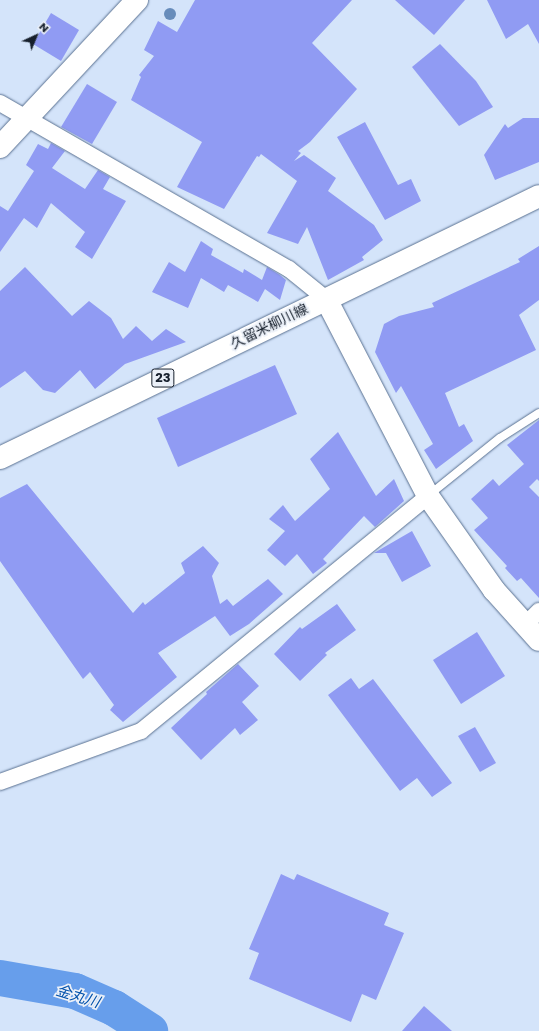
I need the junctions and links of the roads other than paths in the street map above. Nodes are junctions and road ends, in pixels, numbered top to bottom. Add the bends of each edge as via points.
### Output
1 (137, 0) edge
2 (0, 103) edge
3 (27, 117) junction
4 (0, 147) edge
5 (539, 196) edge
6 (326, 299) junction
7 (539, 413) edge
8 (0, 458) edge
9 (428, 496) junction
10 (534, 626) edge
11 (0, 782) edge

1 - 3 main road
2 - 3 street
3 - 4 main road
3 - 6 street via 289,269
5 - 6 main road, 久留米柳川線 / 23
6 - 8 main road, 久留米柳川線 / 23
6 - 9 main road
7 - 9 lane via 500,438
9 - 10 main road via 494,590
9 - 11 street via 141,731

